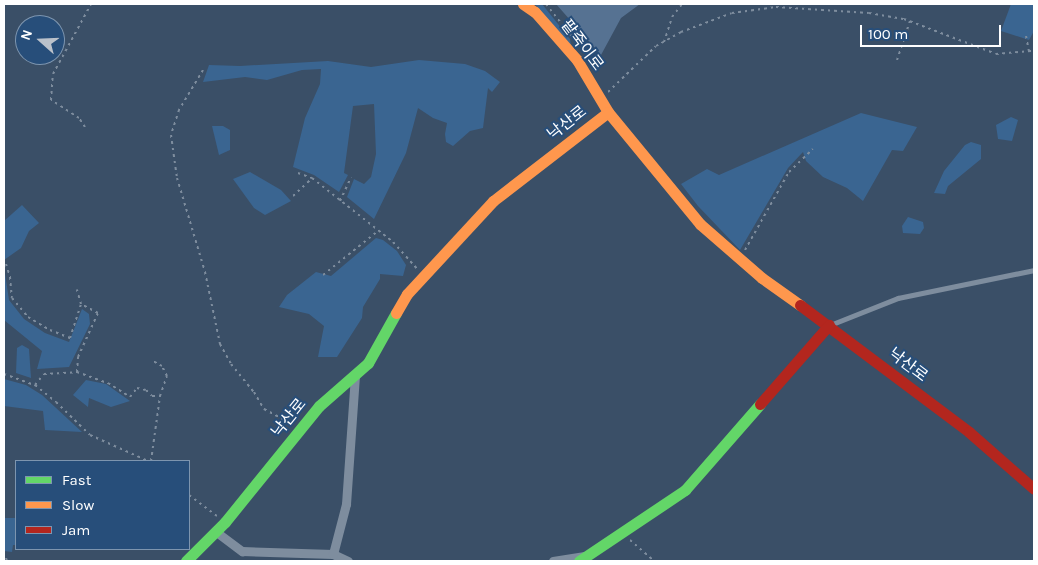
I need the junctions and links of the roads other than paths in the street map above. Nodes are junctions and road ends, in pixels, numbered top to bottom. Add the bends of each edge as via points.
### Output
1 (523, 4) edge
2 (608, 112) junction
3 (1034, 270) edge
4 (829, 325) junction
5 (355, 375) junction
6 (1034, 489) edge
7 (215, 531) junction
8 (333, 554) junction
9 (583, 558) edge
10 (186, 561) edge
11 (348, 561) edge
12 (553, 561) edge

1 - 2 street, 팥죽이로 via 535,12 577,60
2 - 4 street, 낙산로 via 700,224 762,278
2 - 5 street, 낙산로 via 493,201 407,294 368,364
3 - 4 lane via 898,298
4 - 6 street, 낙산로 via 969,432
4 - 9 street via 685,490
5 - 7 street, 낙산로 via 319,406
5 - 8 street via 346,504
7 - 8 street via 242,551
7 - 10 street, 낙산로
8 - 11 street
9 - 12 street

